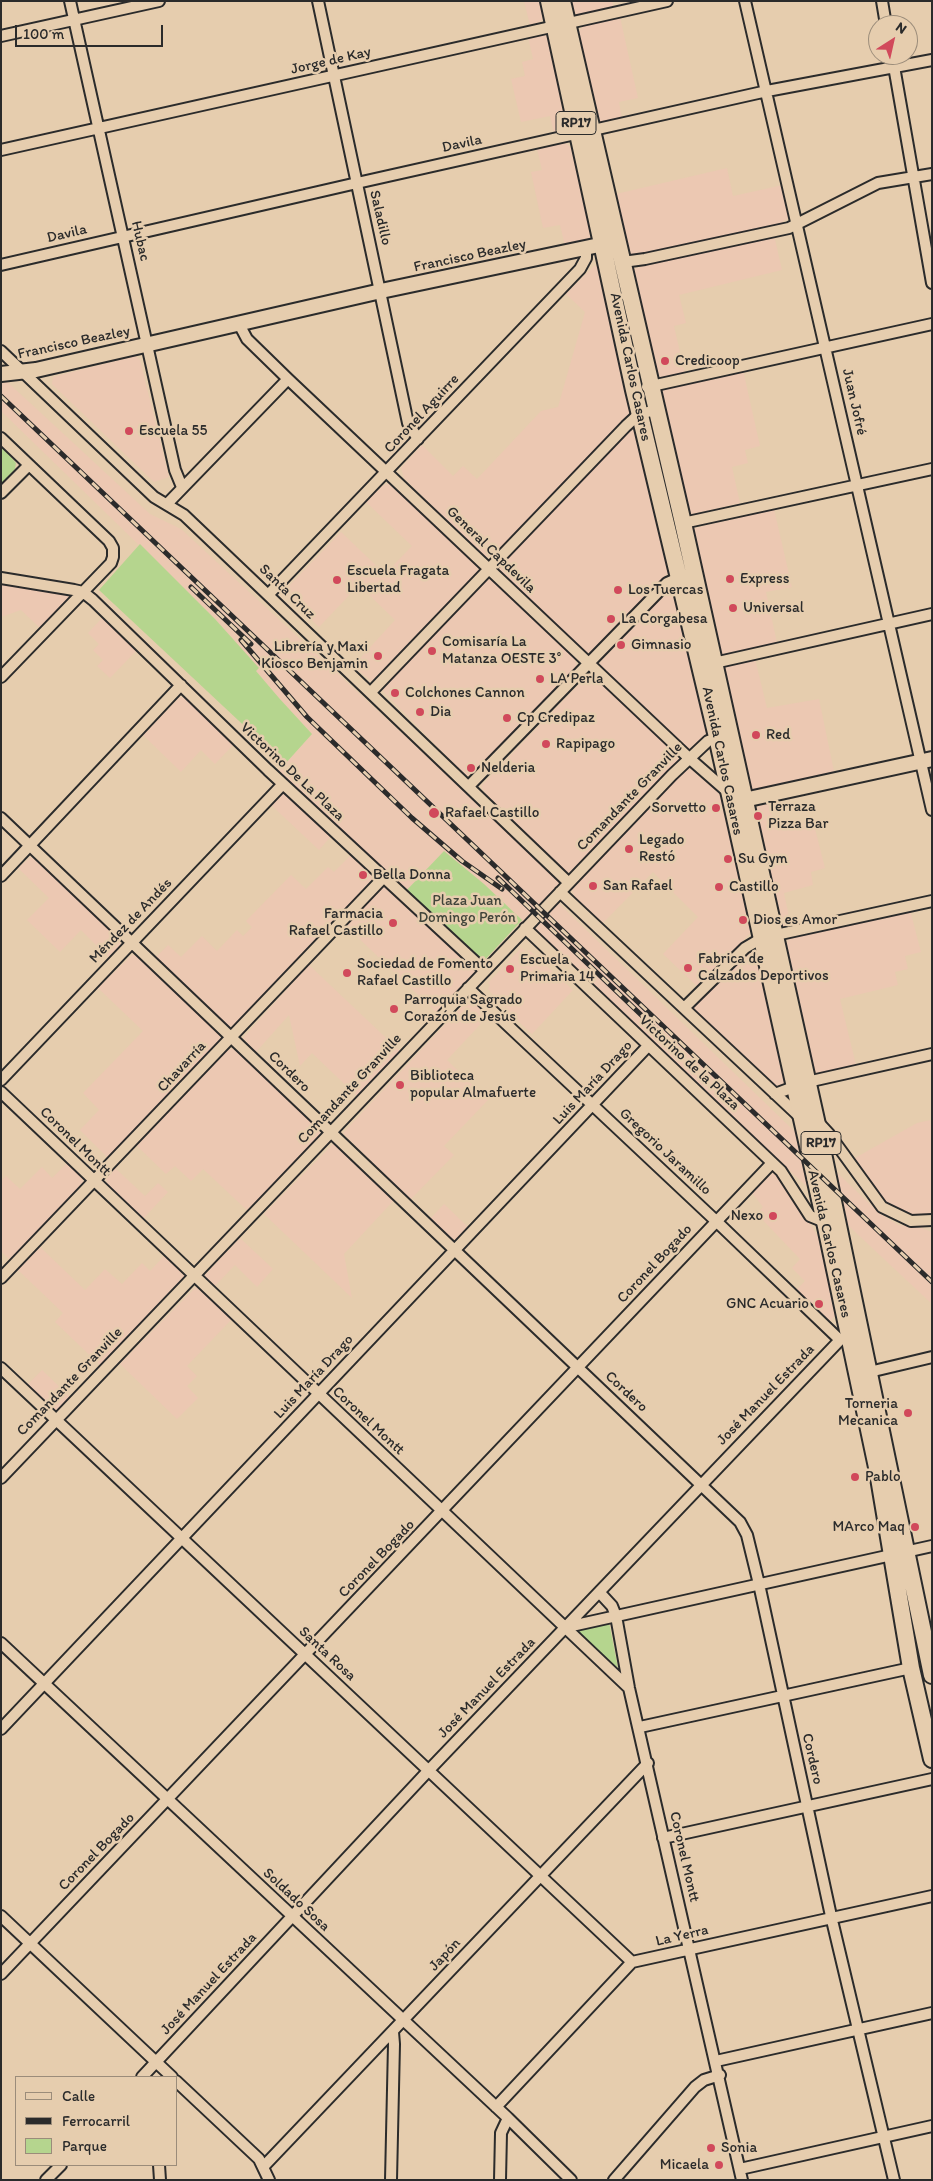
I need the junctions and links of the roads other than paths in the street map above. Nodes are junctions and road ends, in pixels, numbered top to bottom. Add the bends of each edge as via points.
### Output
1 (70, 1) edge
2 (159, 1) edge
3 (318, 1) edge
4 (549, 1) edge
5 (562, 1) edge
6 (667, 1) edge
7 (745, 1) edge
8 (882, 1) edge
9 (884, 15) edge
10 (74, 20) junction
11 (561, 25) junction
12 (1, 36) edge
13 (932, 60) edge
14 (894, 67) junction
15 (333, 76) junction
16 (767, 92) junction
17 (98, 128) junction
18 (586, 132) junction
19 (1, 150) edge
20 (932, 174) edge
21 (912, 177) junction
22 (357, 183) junction
23 (796, 225) junction
24 (124, 236) junction
25 (604, 244) junction
26 (586, 248) junction
27 (623, 262) junction
28 (1, 265) edge
29 (932, 283) edge
30 (381, 291) junction
31 (239, 324) junction
32 (932, 324) edge
33 (147, 344) junction
34 (826, 346) junction
35 (1, 351) edge
36 (22, 371) junction
37 (1, 374) edge
38 (288, 379) junction
39 (651, 386) junction
40 (634, 390) junction
41 (656, 410) junction
42 (639, 414) junction
43 (1, 438) edge
44 (418, 439) junction
45 (29, 464) junction
46 (932, 469) edge
47 (388, 472) junction
48 (857, 485) junction
49 (182, 487) junction
50 (1, 493) edge
51 (167, 504) junction
52 (683, 523) junction
53 (489, 569) junction
54 (687, 575) junction
55 (1, 578) edge
56 (83, 592) junction
57 (268, 595) junction
58 (932, 614) edge
59 (890, 624) junction
60 (714, 662) junction
61 (588, 663) junction
62 (1, 677) edge
63 (181, 685) junction
64 (371, 692) junction
65 (723, 736) junction
66 (689, 758) junction
67 (926, 760) edge
68 (283, 784) junction
69 (469, 786) junction
70 (729, 793) junction
71 (744, 800) junction
72 (932, 810) edge
73 (1, 818) edge
74 (30, 845) junction
75 (1, 876) edge
76 (384, 877) junction
77 (569, 883) junction
78 (560, 892) junction
79 (932, 901) edge
80 (525, 928) junction
81 (768, 937) junction
82 (132, 942) junction
83 (484, 970) junction
84 (468, 988) junction
85 (684, 1008) junction
86 (231, 1037) junction
87 (648, 1046) junction
88 (932, 1054) edge
89 (1, 1080) edge
90 (801, 1084) junction
91 (1, 1092) edge
92 (774, 1094) junction
93 (593, 1106) junction
94 (800, 1117) junction
95 (816, 1120) junction
96 (331, 1133) junction
97 (772, 1163) junction
98 (94, 1182) junction
99 (932, 1220) edge
100 (716, 1221) junction
101 (825, 1222) junction
102 (454, 1250) junction
103 (194, 1277) junction
104 (1, 1278) edge
105 (850, 1336) junction
106 (932, 1357) edge
107 (579, 1367) junction
108 (1, 1368) edge
109 (864, 1373) junction
110 (318, 1395) junction
111 (56, 1420) junction
112 (1, 1478) edge
113 (702, 1484) junction
114 (443, 1511) junction
115 (181, 1538) junction
116 (932, 1546) edge
117 (898, 1553) junction
118 (759, 1584) junction
119 (600, 1593) junction
120 (616, 1616) junction
121 (566, 1628) junction
122 (1, 1643) edge
123 (306, 1654) junction
124 (911, 1668) junction
125 (932, 1675) edge
126 (45, 1684) junction
127 (630, 1688) junction
128 (783, 1696) junction
129 (640, 1727) junction
130 (1, 1729) edge
131 (932, 1759) edge
132 (648, 1764) junction
133 (429, 1770) junction
134 (932, 1780) edge
135 (168, 1800) junction
136 (808, 1808) junction
137 (663, 1838) junction
138 (541, 1876) junction
139 (932, 1896) edge
140 (1, 1916) edge
141 (831, 1916) junction
142 (292, 1917) junction
143 (30, 1944) junction
144 (690, 1949) junction
145 (632, 1962) junction
146 (1, 1974) edge
147 (932, 2013) edge
148 (404, 2021) junction
149 (858, 2028) junction
150 (393, 2032) junction
151 (716, 2061) junction
152 (156, 2062) junction
153 (147, 2075) edge
154 (720, 2075) junction
155 (171, 2076) edge
156 (178, 2083) edge
157 (496, 2107) junction
158 (508, 2118) junction
159 (932, 2126) edge
160 (884, 2136) junction
161 (59, 2166) edge
162 (159, 2166) edge
163 (264, 2166) junction
164 (740, 2169) junction
165 (46, 2180) edge
166 (160, 2180) edge
167 (269, 2180) edge
168 (391, 2180) edge
169 (500, 2180) edge
170 (571, 2180) edge
171 (614, 2180) edge
172 (742, 2180) edge
173 (894, 2180) edge

1 - 10 street, Hubac
2 - 10 street
3 - 15 street, Saladillo
4 - 11 main road, Avenida Carlos Casares / RP17
5 - 11 main road, Avenida Carlos Casares / RP17
6 - 11 street, Jorge de Kay
7 - 16 street, Juan Jofré
8 - 9 street
10 - 12 street
10 - 17 street, Hubac
11 - 15 street, Jorge de Kay
11 - 18 main road, Avenida Carlos Casares / RP17
13 - 14 street, Davila
14 - 16 street, Davila
14 - 21 street
15 - 17 street, Jorge de Kay
15 - 22 street, Saladillo
16 - 18 street, Davila
16 - 23 street, Juan Jofré
17 - 19 street, Jorge de Kay
17 - 24 street, Hubac
18 - 22 street, Davila
18 - 25 main road, Avenida Carlos Casares / RP17
18 - 27 main road, Avenida Carlos Casares / RP17
20 - 21 street
21 - 23 street via 878,183
21 - 29 street
22 - 24 street, Davila
22 - 30 street, Saladillo
23 - 27 street
23 - 34 street, Juan Jofré
24 - 28 street, Davila
24 - 33 street, Hubac
25 - 26 street, Francisco Beazley
25 - 27 street
25 - 40 main road, Avenida Carlos Casares / RP17
26 - 30 street, Francisco Beazley
26 - 44 street, Coronel Aguirre via 586,258 580,268
27 - 39 main road, Avenida Carlos Casares / RP17
30 - 31 street, Francisco Beazley
30 - 44 street, Saladillo via 408,423
31 - 33 street, Francisco Beazley
31 - 38 street, General Capdevila via 247,339
32 - 34 street
33 - 36 street, Francisco Beazley
33 - 49 street, Hubac via 175,470
34 - 39 street
34 - 48 street, Juan Jofré
35 - 36 street, Santa Cruz
36 - 37 street, Francisco Beazley
36 - 51 street, Santa Cruz via 154,497
38 - 47 street, General Capdevila
38 - 49 street
39 - 40 street
39 - 41 main road, Avenida Carlos Casares / RP17
40 - 42 main road, Avenida Carlos Casares / RP17
41 - 42 street
41 - 52 main road, Avenida Carlos Casares / RP17
42 - 53 street
42 - 54 main road, Avenida Carlos Casares / RP17
43 - 45 street
44 - 47 street, Coronel Aguirre
45 - 50 street
45 - 56 street via 113,548 110,563
46 - 48 street
47 - 53 street, General Capdevila
47 - 57 street, Coronel Aguirre
48 - 52 street
48 - 59 street, Juan Jofré
49 - 51 street
51 - 57 street, Santa Cruz via 184,515
52 - 54 main road, Avenida Carlos Casares / RP17
53 - 61 street, General Capdevila
53 - 64 street
54 - 60 main road, Avenida Carlos Casares / RP17
54 - 61 street via 667,583
54 - 65 main road, Avenida Carlos Casares / RP17
55 - 56 street
56 - 62 street
56 - 63 street, Victorino De La Plaza
57 - 64 street, Santa Cruz
58 - 59 street
59 - 60 street
59 - 67 street, Juan Jofré
60 - 65 main road, Avenida Carlos Casares / RP17
61 - 66 street, General Capdevila
61 - 69 street
63 - 68 street, Victorino De La Plaza
63 - 74 street
64 - 69 street, Santa Cruz
65 - 66 street, Comandante Granville via 708,741
65 - 70 main road, Avenida Carlos Casares / RP17
65 - 71 main road, Avenida Carlos Casares / RP17
66 - 70 street, General Capdevila
66 - 77 street, Comandante Granville
67 - 71 street
67 - 72 street, Juan Jofré
68 - 76 street, Victorino De La Plaza
68 - 82 street, Méndez de Andés
69 - 77 street, Santa Cruz
70 - 81 main road, Avenida Carlos Casares / RP17
71 - 81 main road, Avenida Carlos Casares / RP17
73 - 74 street, Cordero
74 - 75 street
74 - 82 street, Cordero
76 - 83 street, Victorino De La Plaza
76 - 86 street, Chavarría
77 - 78 street, Comandante Granville
78 - 80 street, Comandante Granville
78 - 85 street
79 - 81 street
80 - 83 street, Comandante Granville
80 - 87 street, Victorino de la Plaza
81 - 85 street via 745,948
81 - 90 main road, Avenida Carlos Casares / RP17
82 - 86 street, Cordero
82 - 89 street, Méndez de Andés
83 - 84 street, Comandante Granville
84 - 93 street, Gregorio Jaramillo
84 - 96 street, Comandante Granville
85 - 92 street
86 - 96 street, Cordero
86 - 98 street, Chavarría
87 - 93 street, Luis María Drago
87 - 97 street, Victorino de la Plaza
88 - 90 street
90 - 92 street
90 - 94 main road, Avenida Carlos Casares / RP17
90 - 95 main road, Avenida Carlos Casares / RP17
91 - 98 street, Coronel Montt
92 - 94 street
93 - 100 street, Gregorio Jaramillo
93 - 102 street, Luis María Drago
94 - 101 main road, Avenida Carlos Casares / RP17
95 - 99 street via 882,1207 911,1221
95 - 105 main road, Avenida Carlos Casares / RP17 via 841,1242
96 - 102 street, Cordero
96 - 103 street, Comandante Granville
97 - 100 street, Coronel Bogado
97 - 101 street, Victorino de la Plaza via 781,1171 810,1216
98 - 103 street, Coronel Montt
98 - 104 street, Chavarría
100 - 105 street, Gregorio Jaramillo
100 - 107 street, Coronel Bogado
101 - 105 main road, Avenida Carlos Casares / RP17
102 - 107 street, Cordero
102 - 110 street, Luis María Drago
103 - 110 street, Coronel Montt
103 - 111 street, Comandante Granville
105 - 109 main road, Avenida Carlos Casares / RP17
105 - 113 street, José Manuel Estrada
106 - 109 street
107 - 113 street, Cordero
107 - 114 street, Coronel Bogado
108 - 111 street, Santa Rosa
109 - 117 main road, Avenida Carlos Casares / RP17
110 - 114 street, Coronel Montt
110 - 115 street, Luis María Drago
111 - 112 street, Comandante Granville
111 - 115 street, Santa Rosa
113 - 118 street, Cordero via 744,1528
113 - 119 street, José Manuel Estrada
114 - 121 street, Coronel Montt
114 - 123 street, Coronel Bogado
115 - 123 street, Santa Rosa
115 - 126 street, Luis María Drago
116 - 117 street
117 - 118 street
117 - 124 main road, Avenida Carlos Casares / RP17
117 - 125 main road, Avenida Carlos Casares / RP17
118 - 120 street
118 - 128 street, Cordero
119 - 120 street, Coronel Montt
119 - 121 street, José Manuel Estrada
120 - 121 street
120 - 127 street, Coronel Montt
121 - 127 street, Coronel Montt
121 - 133 street, José Manuel Estrada
122 - 126 street, Soldado Sosa
123 - 133 street, Santa Rosa
123 - 135 street, Coronel Bogado
124 - 128 street
124 - 131 main road, Avenida Carlos Casares / RP17
126 - 130 street, Luis María Drago
126 - 135 street, Soldado Sosa
127 - 129 street, Coronel Montt
128 - 129 street
128 - 136 street, Cordero
129 - 132 street, Coronel Montt
132 - 137 street, Coronel Montt
132 - 138 street, Japón
133 - 138 street, Santa Rosa
133 - 142 street, José Manuel Estrada
134 - 136 street
135 - 142 street, Soldado Sosa
135 - 143 street, Coronel Bogado
136 - 137 street
136 - 141 street, Cordero
137 - 144 street, Coronel Montt
138 - 145 street, Santa Rosa
138 - 148 street, Japón
139 - 141 street, La Yerra
140 - 143 street
141 - 144 street, La Yerra
141 - 149 street, Cordero
142 - 148 street, Soldado Sosa
142 - 152 street, José Manuel Estrada
143 - 146 street, Coronel Bogado
143 - 152 street
144 - 145 street, La Yerra
144 - 151 street, Coronel Montt
145 - 157 street
147 - 149 street
148 - 150 street, Japón
148 - 157 street, Soldado Sosa
149 - 151 street
149 - 160 street, Cordero
150 - 163 street, Japón
150 - 168 street
151 - 154 street, Coronel Montt
152 - 153 street, José Manuel Estrada
152 - 155 street
154 - 164 street, Coronel Montt
154 - 171 street via 695,2087
156 - 163 street
157 - 158 street, Soldado Sosa
158 - 169 street via 501,2133
158 - 170 street, Soldado Sosa
159 - 160 street
160 - 164 street
160 - 173 street, Cordero
161 - 165 street
162 - 166 street
163 - 167 street
164 - 172 street, Coronel Montt

